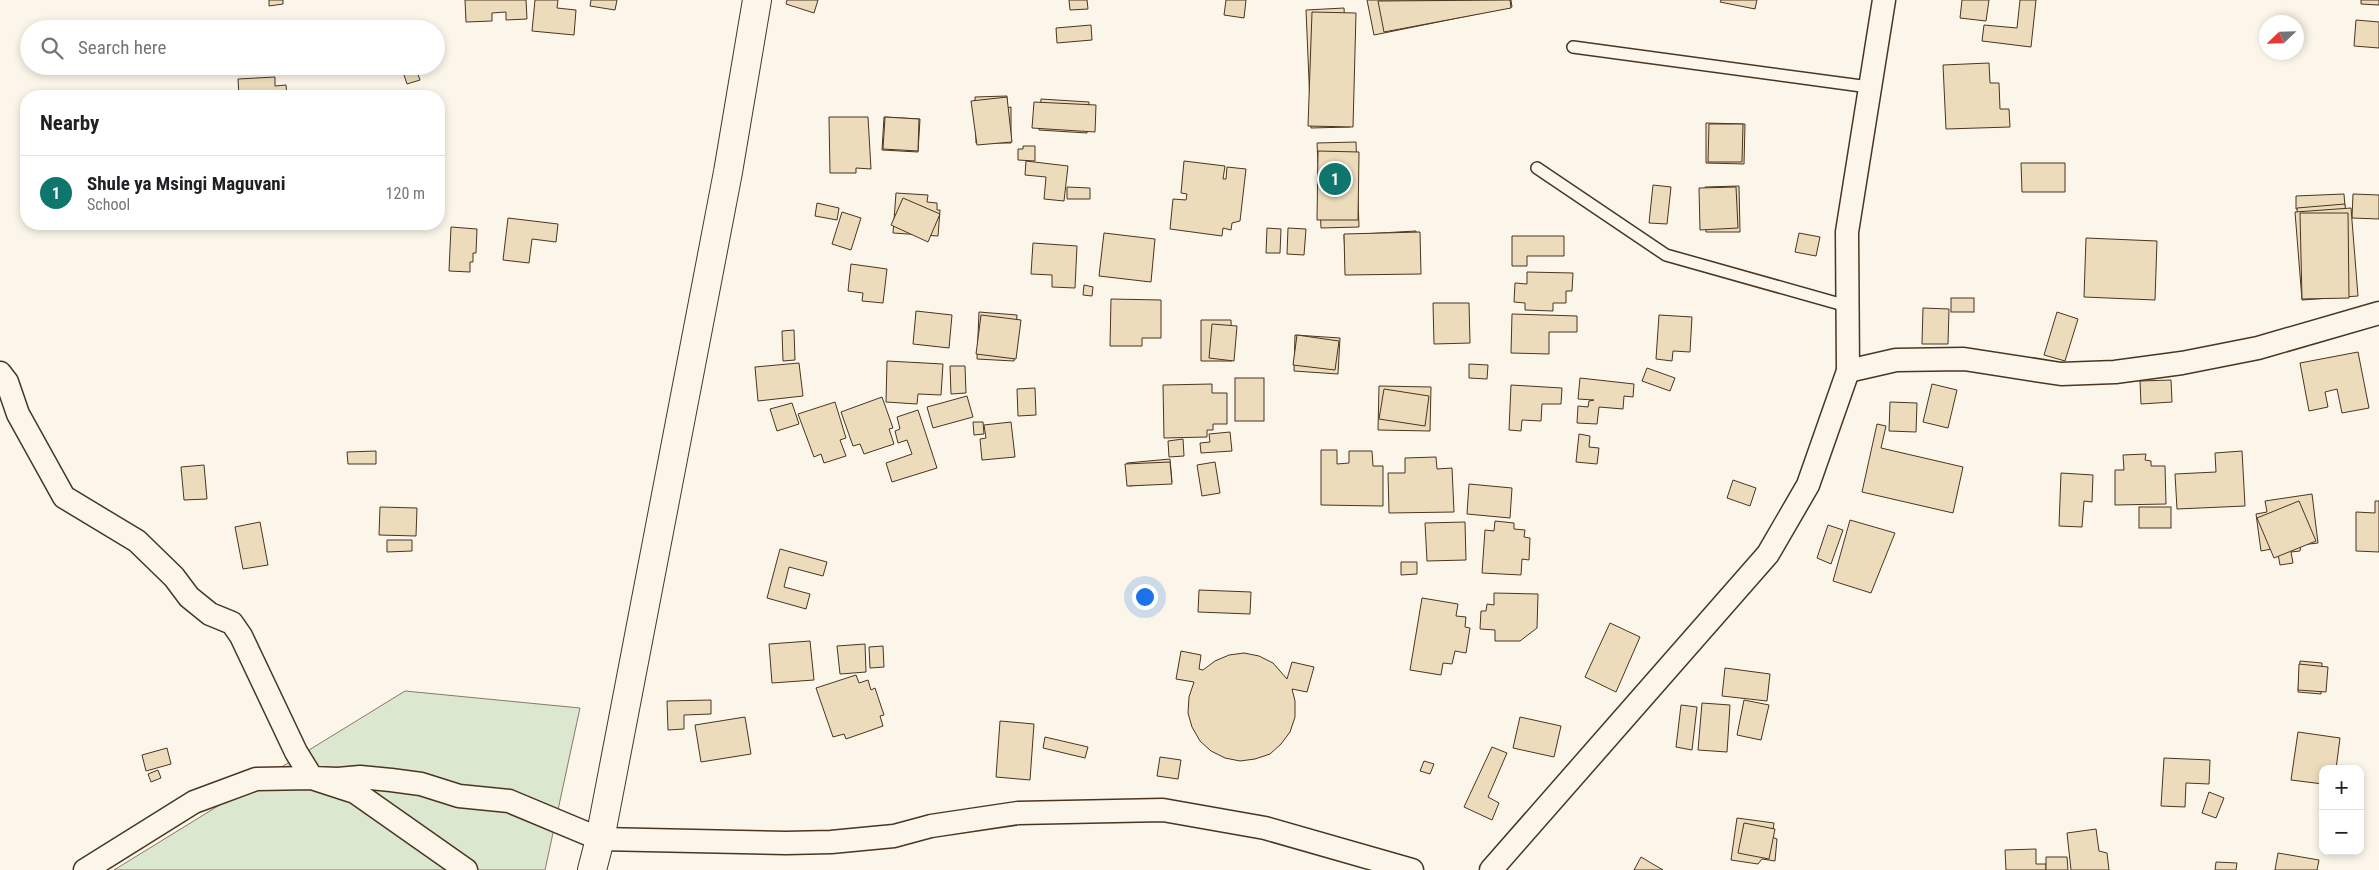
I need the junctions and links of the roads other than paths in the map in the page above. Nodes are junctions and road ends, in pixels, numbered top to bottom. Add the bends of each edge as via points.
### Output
1 (757, 0) edge
2 (1884, 0) edge
3 (1573, 47) dead end
4 (1869, 87) junction
5 (1537, 168) dead end
6 (1847, 306) junction
7 (2379, 313) edge
8 (1848, 371) junction
9 (0, 373) edge
10 (312, 778) junction
11 (600, 839) junction
12 (85, 870) edge
13 (466, 870) edge
14 (592, 870) edge
15 (1412, 870) edge
16 (1491, 870) edge

1 - 11 street via 728,172
2 - 4 street
3 - 4 lane
4 - 6 street via 1847,232
5 - 6 lane via 1666,255
6 - 8 street
7 - 8 street via 2258,348 2115,372 2061,374 1964,359 1896,360
8 - 16 street via 1808,484 1768,554
9 - 10 street via 7,382 18,414 64,497 137,542 174,577 189,597 210,614 232,623
10 - 11 street via 391,780 420,784 459,796 510,802
10 - 12 street via 256,779 194,802
10 - 13 street via 355,792
11 - 14 street
11 - 15 street via 831,842 894,836 932,826 1018,813 1163,810 1265,828

